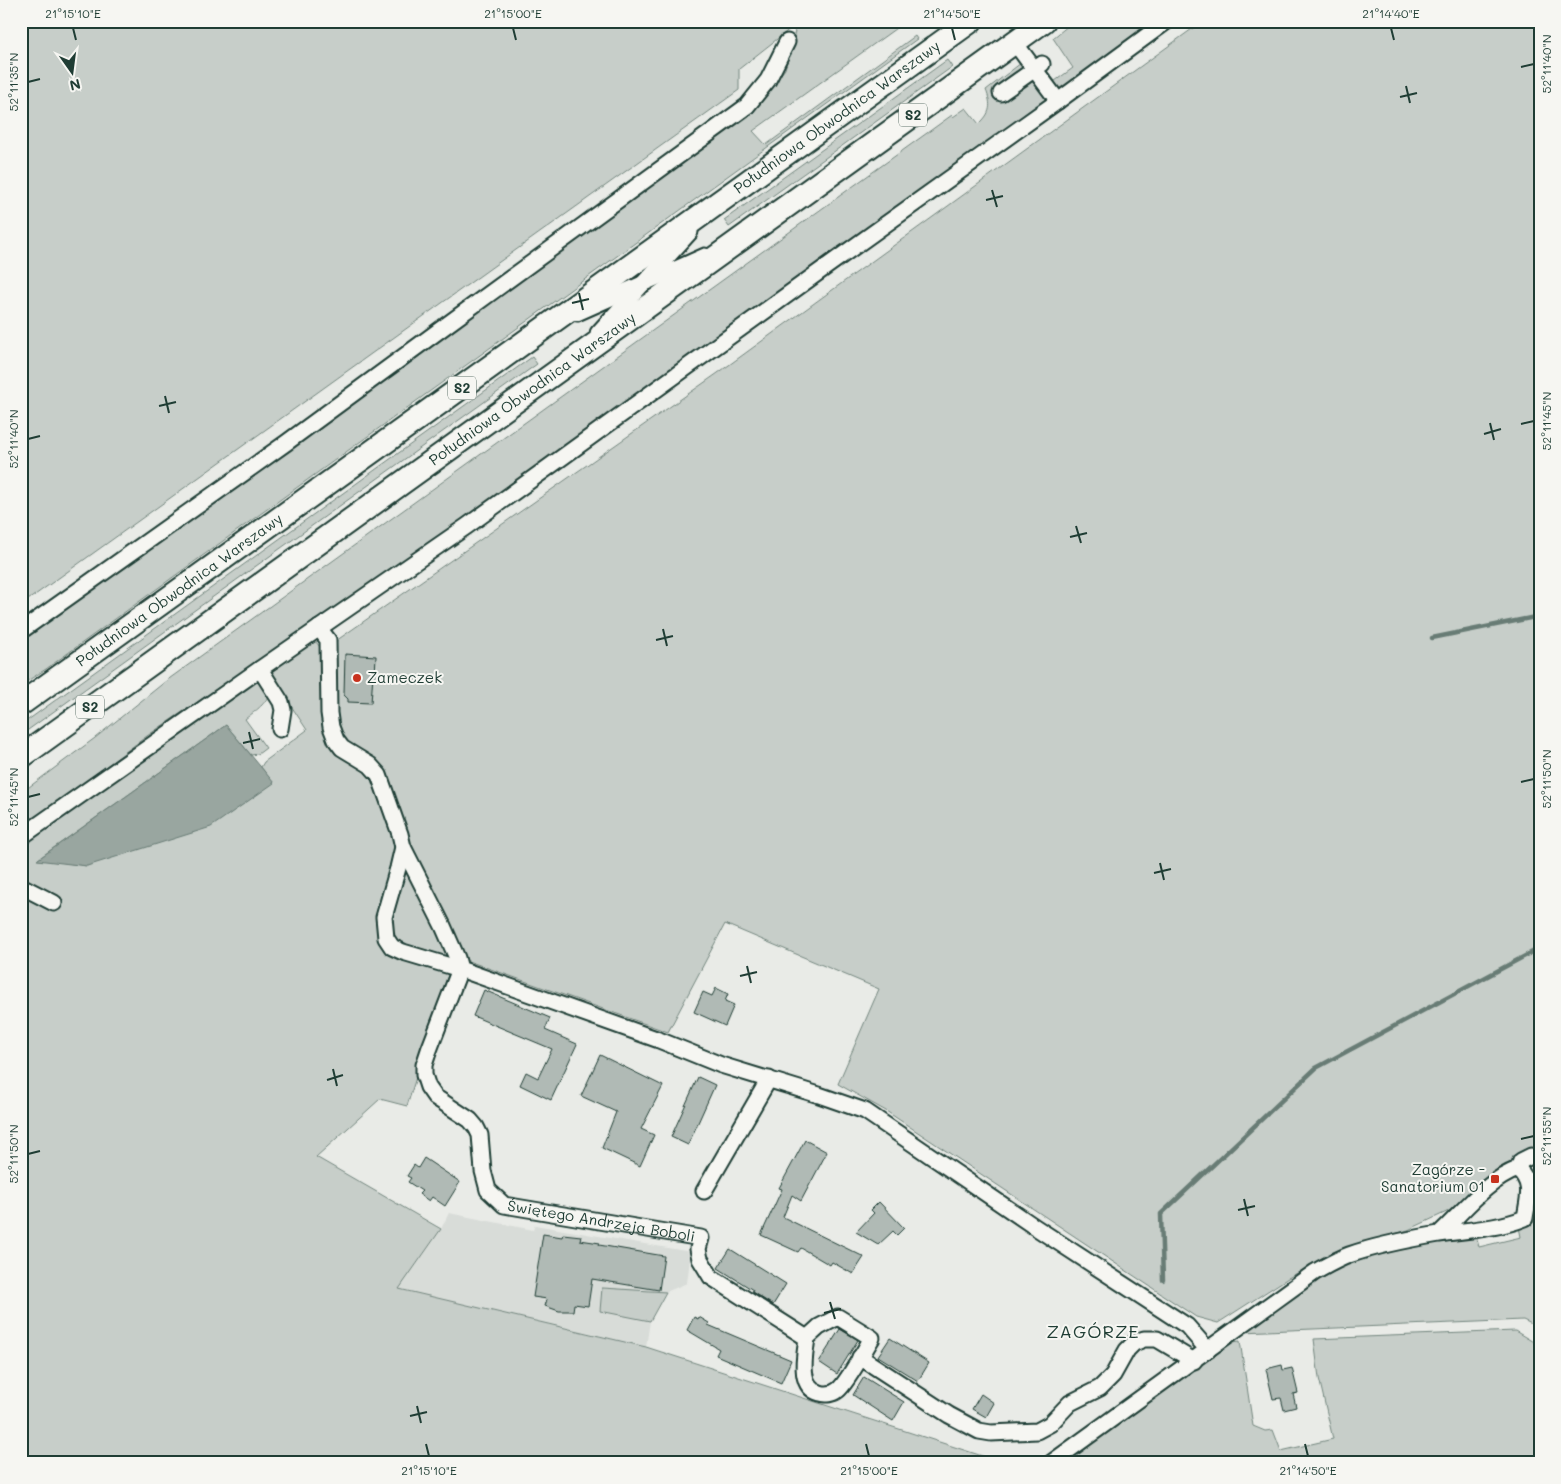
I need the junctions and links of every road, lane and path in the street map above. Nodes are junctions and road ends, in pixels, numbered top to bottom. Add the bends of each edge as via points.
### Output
1 (971, 21) edge
2 (1044, 21) edge
3 (1167, 21) edge
4 (787, 42) dead end
5 (1021, 51) dead end
6 (1038, 66) junction
7 (1001, 93) dead end
8 (1058, 101) junction
9 (713, 207) junction
10 (737, 242) junction
11 (643, 284) junction
12 (548, 326) junction
13 (574, 359) junction
14 (319, 628) junction
15 (21, 631) edge
16 (260, 668) junction
17 (21, 704) edge
18 (280, 729) dead end
19 (21, 757) edge
20 (21, 837) edge
21 (402, 847) junction
22 (21, 886) edge
23 (54, 903) dead end
24 (460, 969) junction
25 (769, 1079) junction
26 (1531, 1156) dead end
27 (1518, 1169) junction
28 (704, 1190) dead end
29 (1439, 1234) junction
30 (806, 1338) junction
31 (1208, 1350) junction
32 (860, 1357) junction
33 (1194, 1361) junction
34 (1050, 1463) edge

1 - 9 highway, Południowa Obwodnica Warszawy / S2
2 - 10 highway, Południowa Obwodnica Warszawy / S2
3 - 8 street
4 - 15 street via 768,80 747,106 286,444
5 - 6 street
6 - 7 street
6 - 8 street
8 - 14 street via 467,526
9 - 11 street
9 - 12 highway, Południowa Obwodnica Warszawy / S2
10 - 11 street
10 - 13 highway, Południowa Obwodnica Warszawy / S2
11 - 12 street
11 - 13 street
12 - 17 highway, Południowa Obwodnica Warszawy / S2
13 - 19 highway, Południowa Obwodnica Warszawy / S2
14 - 16 street
14 - 21 street via 328,640 329,713 334,734 342,748 379,775
16 - 18 street via 281,702
16 - 20 street
21 - 24 street
21 - 24 street via 384,917 386,938 392,947 403,952
22 - 23 street
24 - 25 street via 721,1065
24 - 30 street, Świętego Andrzeja Boboli via 429,1050 424,1075 436,1097 476,1127 488,1190 504,1205 701,1238 700,1259 711,1277
25 - 28 street
25 - 31 street via 865,1111 1187,1326
26 - 27 street via 1521,1161
27 - 29 street via 1492,1182
27 - 29 street via 1526,1176 1529,1187 1525,1218 1473,1231
29 - 31 street via 1349,1255 1315,1272
30 - 32 street via 838,1317 872,1338
30 - 32 street via 804,1373 807,1384 816,1392 828,1394 840,1389
31 - 33 street
32 - 33 street via 949,1415 991,1433 1037,1431 1050,1424 1070,1403 1100,1388 1113,1375 1127,1350 1144,1339 1157,1339
33 - 34 street

